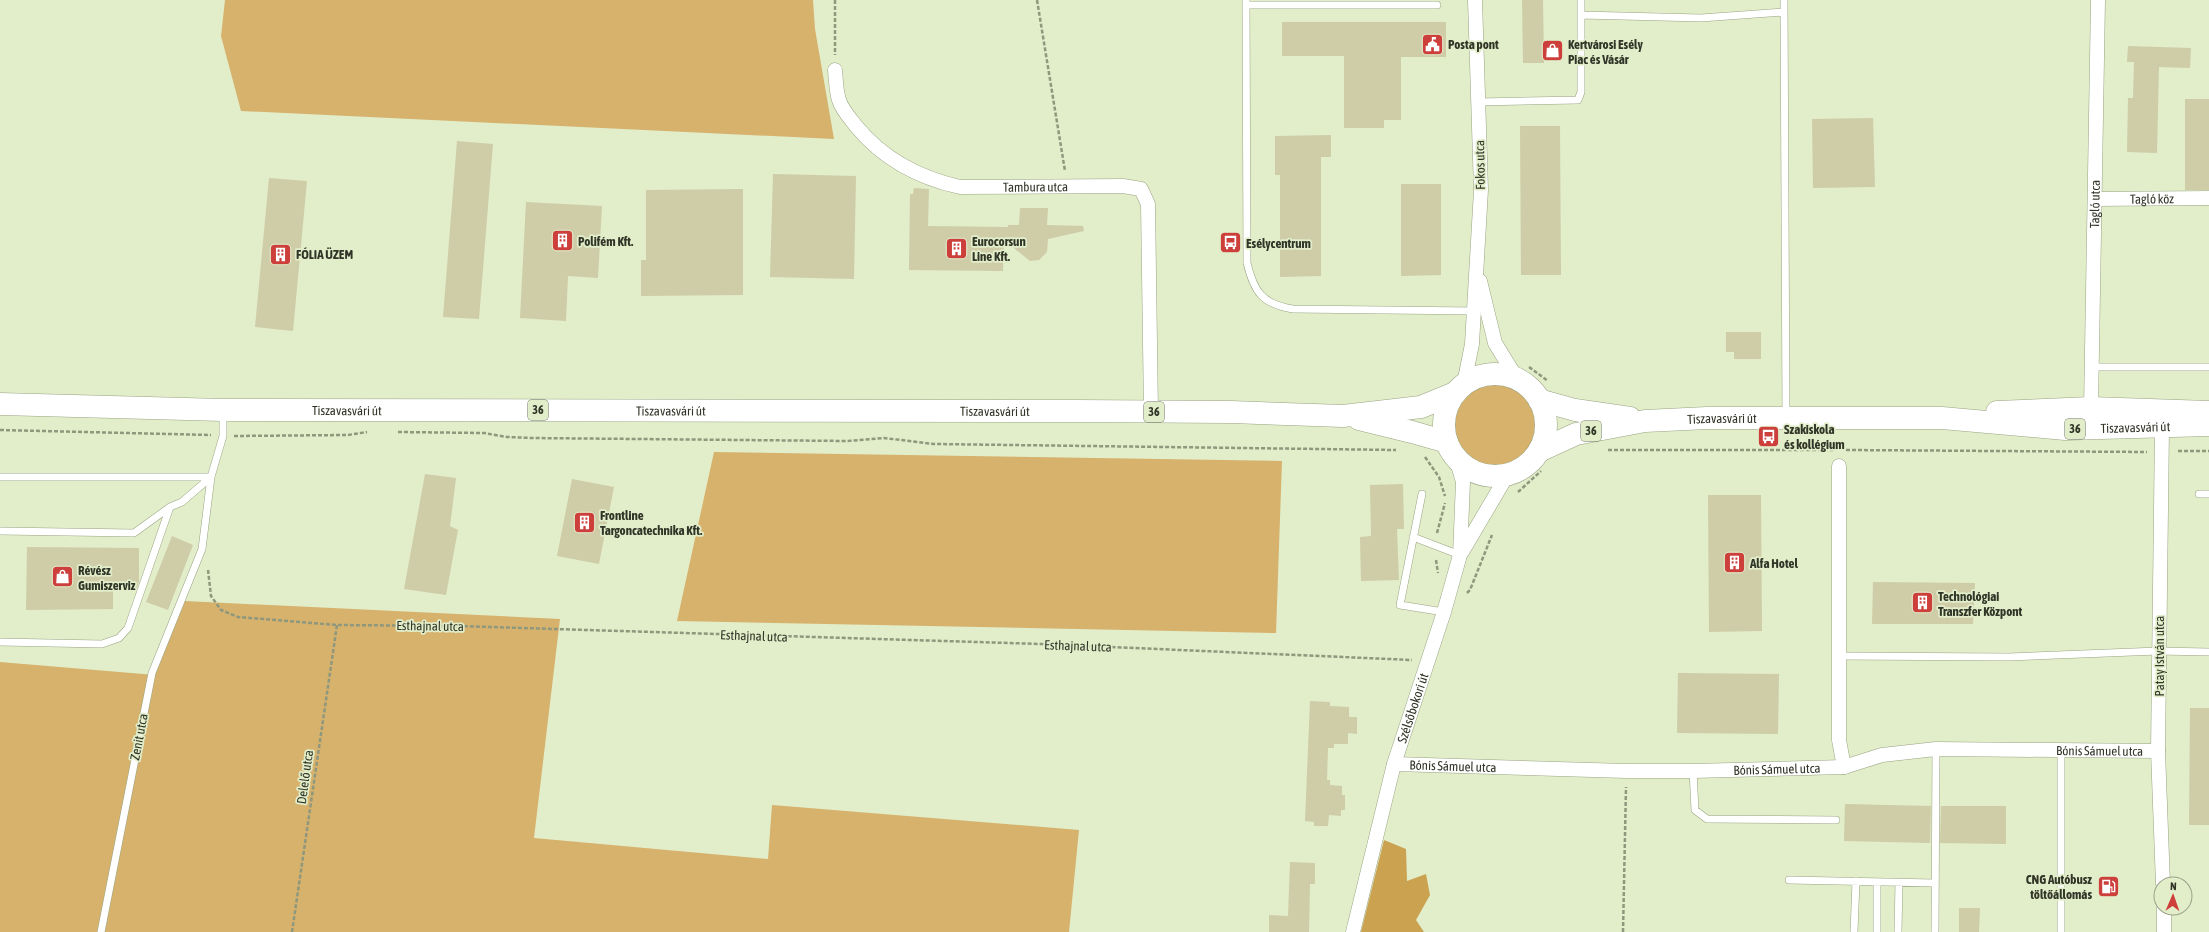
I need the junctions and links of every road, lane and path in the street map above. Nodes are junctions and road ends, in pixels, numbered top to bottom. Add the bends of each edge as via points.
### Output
1 (835, 0) edge
2 (1037, 0) edge
3 (1475, 0) edge
4 (1581, 0) edge
5 (1784, 0) edge
6 (2098, 0) edge
7 (1246, 3) edge
8 (1293, 3) edge
9 (1437, 5) dead end
10 (1784, 12) junction
11 (1581, 16) junction
12 (836, 70) joint
13 (1478, 102) junction
14 (1068, 185) junction
15 (2209, 198) edge
16 (2096, 199) junction
17 (1480, 311) junction
18 (2093, 367) junction
19 (2209, 367) edge
20 (1517, 378) junction
21 (1459, 388) junction
22 (1539, 400) junction
23 (0, 404) edge
24 (2092, 408) junction
25 (223, 410) junction
26 (1151, 412) junction
27 (2209, 412) edge
28 (1343, 416) junction
29 (1786, 416) junction
30 (1942, 418) junction
31 (1645, 421) junction
32 (2209, 425) edge
33 (2162, 428) junction
34 (0, 430) edge
35 (372, 432) dead end
36 (391, 432) dead end
37 (223, 436) junction
38 (1399, 450) dead end
39 (1451, 450) junction
40 (1603, 450) dead end
41 (2209, 451) edge
42 (2162, 452) junction
43 (1422, 455) dead end
44 (1541, 459) junction
45 (1839, 466) dead end
46 (1508, 474) junction
47 (211, 476) junction
48 (0, 477) edge
49 (1422, 494) dead end
50 (2198, 494) dead end
51 (2209, 494) edge
52 (1514, 495) dead end
53 (1463, 502) junction
54 (170, 507) junction
55 (0, 531) edge
56 (1494, 532) dead end
57 (1413, 537) junction
58 (202, 549) junction
59 (1460, 555) junction
60 (1444, 612) junction
61 (337, 625) junction
62 (0, 642) edge
63 (2158, 651) junction
64 (2209, 652) edge
65 (1840, 656) junction
66 (1427, 661) junction
67 (1936, 749) junction
68 (2061, 749) junction
69 (2158, 751) junction
70 (1394, 764) junction
71 (1844, 767) junction
72 (1626, 771) junction
73 (1692, 771) junction
74 (1836, 820) dead end
75 (2163, 876) edge
76 (1789, 880) dead end
77 (1856, 881) junction
78 (1877, 882) junction
79 (1899, 882) junction
80 (1935, 883) junction
81 (2164, 916) edge
82 (101, 932) edge
83 (292, 932) edge
84 (1353, 932) edge
85 (1623, 932) edge
86 (1854, 932) edge
87 (1877, 932) edge
88 (1898, 932) edge
89 (1935, 932) edge
90 (2062, 932) edge
91 (2164, 932) edge

1 - 12 path
2 - 14 path
3 - 13 street, Fokos utca
4 - 11 lane
5 - 10 lane
6 - 16 street, Tagló utca
7 - 8 lane
7 - 17 lane via 1247,263 1251,280 1260,295 1275,306 1293,309
8 - 9 lane
10 - 11 lane via 1701,18
10 - 29 lane
11 - 13 lane via 1581,92 1578,100
12 - 14 street, Tambura utca via 839,101 847,115 882,152 919,174 937,182 960,187
13 - 17 street, Fokos utca via 1481,190 1477,268
14 - 26 street, Tambura utca via 1124,186 1141,189 1148,204
15 - 16 street, Tagló köz
16 - 18 street, Tagló utca
17 - 20 street via 1495,343
17 - 21 street, Fokos utca via 1473,329 1468,369
18 - 19 lane
18 - 24 street, Tagló utca
20 - 21 main road, 36 via 1489,374 1476,377
20 - 22 main road, 36 via 1526,384
21 - 28 main road, 36 via 1421,407
21 - 39 main road via 1449,402 1444,422
22 - 31 main road, 36 via 1575,410
22 - 44 main road, 36 via 1546,420
23 - 25 main road, Tiszavasvári út / 36
24 - 27 main road, Tiszavasvári út / 36
24 - 30 main road, Tiszavasvári út / 36 via 2000,412
25 - 26 main road, Tiszavasvári út / 36
25 - 37 lane
26 - 28 main road, Tiszavasvári út / 36
28 - 39 main road, 36 via 1412,432
29 - 30 main road, Tiszavasvári út / 36
29 - 31 main road, Tiszavasvári út / 36
30 - 33 main road, Tiszavasvári út / 36 via 2066,429
31 - 44 main road, 36 via 1576,434
32 - 33 main road, Tiszavasvári út / 36
33 - 42 street, Patay István utca
34 - 37 path
35 - 37 path via 348,435
36 - 38 path via 484,433 532,438 847,442 884,438 934,444
37 - 47 lane
39 - 46 main road, 36 via 1464,466 1479,473 1497,476
39 - 53 street via 1463,482
40 - 42 path
41 - 42 path
42 - 63 street, Patay István utca
43 - 53 path via 1439,476 1446,497
44 - 46 main road, 36 via 1531,461
44 - 52 path
45 - 65 street
46 - 59 street
47 - 48 lane
47 - 54 lane via 182,502
47 - 58 lane
49 - 57 lane
50 - 51 lane
53 - 59 street
54 - 55 lane via 134,533
54 - 62 lane via 128,628 119,638 102,644
56 - 60 path via 1470,590
57 - 59 lane
57 - 60 lane via 1400,605
58 - 61 path, Esthajnal utca via 208,568 211,596 221,610 238,617
58 - 82 lane, Zenit utca via 152,673
59 - 60 street, Szélsőbokori út
60 - 66 street, Szélsőbokori út
61 - 66 path, Esthajnal utca via 458,626 1041,644
61 - 83 path, Delelő utca
63 - 64 lane
63 - 65 lane via 2009,657
63 - 69 street, Patay István utca
65 - 71 street via 1839,740
66 - 70 street, Szélsőbokori út
67 - 68 street, Bónis Sámuel utca
67 - 71 street, Bónis Sámuel utca via 1882,755
67 - 80 lane
68 - 69 street, Bónis Sámuel utca
68 - 90 lane
69 - 75 street, Patay István utca
70 - 72 street, Bónis Sámuel utca
70 - 84 street, Szélsőbokori út
71 - 73 street, Bónis Sámuel utca
72 - 73 street, Bónis Sámuel utca
72 - 85 path
73 - 74 lane via 1695,810 1707,819
76 - 77 lane
77 - 78 lane
77 - 86 lane
78 - 79 lane
78 - 87 lane
79 - 80 lane
79 - 88 lane
80 - 89 lane
81 - 91 street

